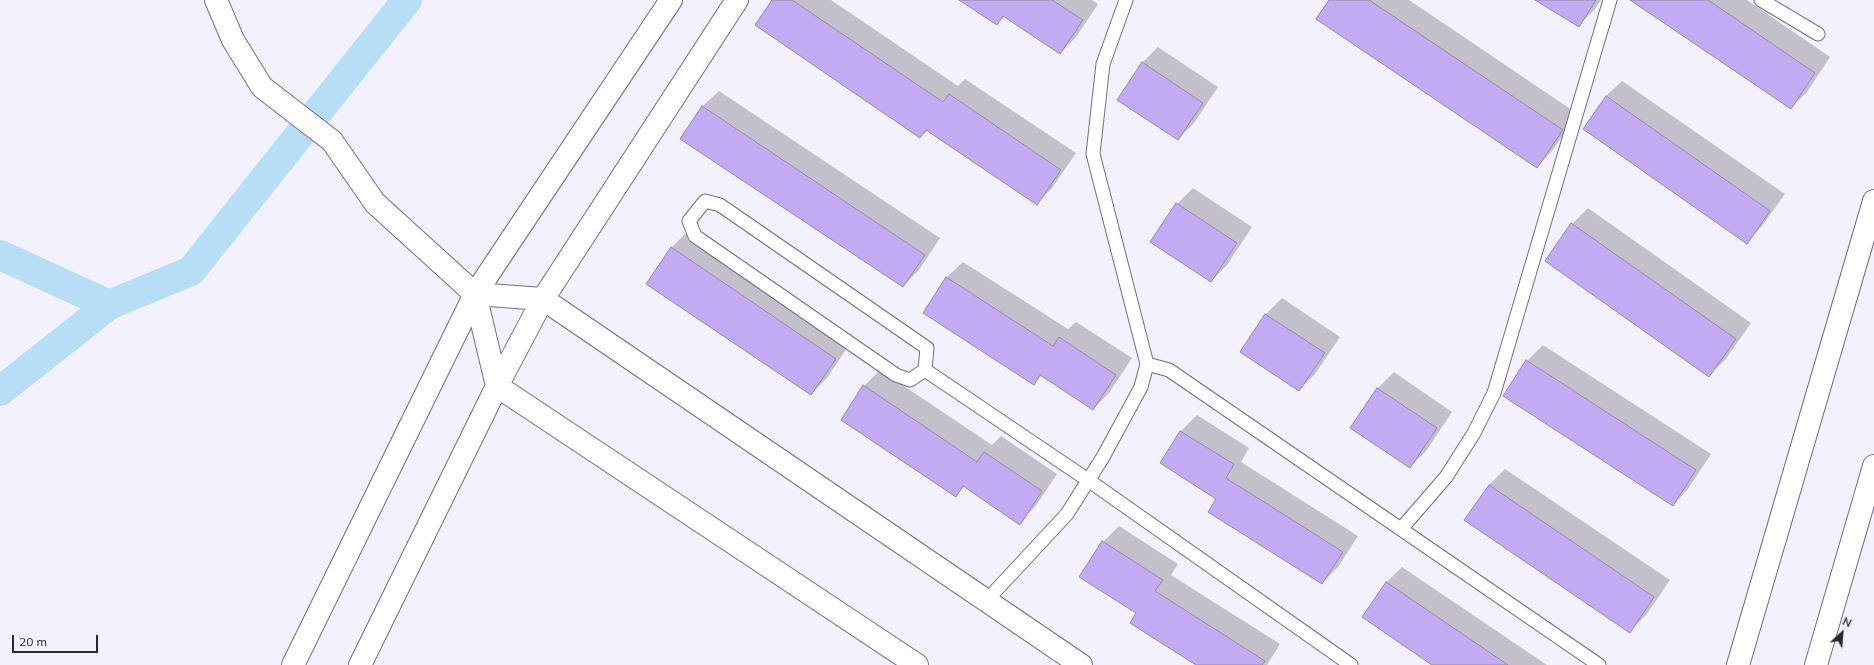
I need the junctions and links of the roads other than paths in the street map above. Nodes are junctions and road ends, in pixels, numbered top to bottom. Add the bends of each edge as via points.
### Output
1 (216, 0) edge
2 (671, 0) edge
3 (737, 0) edge
4 (1126, 0) edge
5 (1610, 0) edge
6 (1761, 0) edge
7 (1818, 34) dead end
8 (1874, 201) edge
9 (476, 294) junction
10 (543, 298) junction
11 (1147, 364) junction
12 (925, 370) junction
13 (497, 386) junction
14 (1874, 466) edge
15 (1088, 480) junction
16 (1401, 529) junction
17 (987, 600) junction
18 (293, 665) edge
19 (360, 665) edge
20 (917, 665) edge
21 (1081, 665) edge
22 (1351, 665) edge
23 (1599, 665) edge
24 (1738, 665) edge
25 (1816, 665) edge

1 - 9 street via 233,40 262,87 332,142 375,203
2 - 9 street
3 - 10 street
4 - 11 lane via 1103,64 1093,154
5 - 16 lane via 1494,393 1474,433 1446,477
6 - 7 lane
8 - 24 street
9 - 10 street
9 - 13 street
9 - 18 street
10 - 13 street
10 - 17 street
11 - 15 lane via 1141,387
11 - 16 lane via 1169,370
12 - 12 lane via 910,380 896,375 695,236 689,221 705,201 720,205 927,348
12 - 15 lane
13 - 19 street
13 - 20 street
14 - 25 street
15 - 17 lane via 1067,514
15 - 22 lane
16 - 23 lane
17 - 21 street

